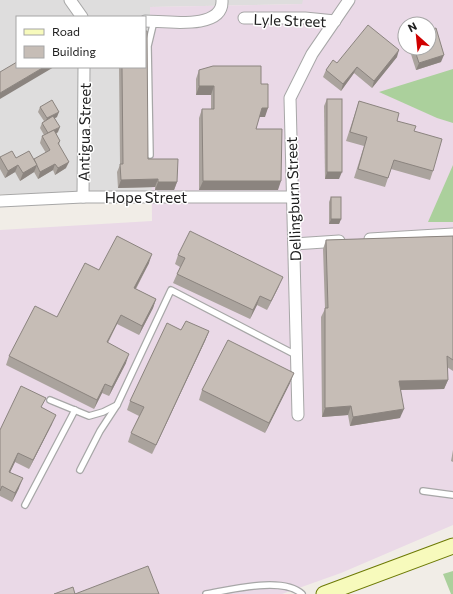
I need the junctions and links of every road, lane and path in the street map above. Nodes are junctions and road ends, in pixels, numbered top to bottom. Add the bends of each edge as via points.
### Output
1 (70, 0) edge
2 (222, 0) edge
3 (350, 0) edge
4 (81, 16) edge
5 (244, 18) dead end
6 (335, 21) junction
7 (150, 22) edge
8 (84, 68) edge
9 (150, 155) dead end
10 (83, 197) junction
11 (293, 197) junction
12 (0, 201) edge
13 (453, 234) edge
14 (294, 244) junction
15 (297, 355) junction
16 (50, 400) dead end
17 (117, 405) junction
18 (75, 410) junction
19 (298, 415) dead end
20 (80, 470) dead end
21 (423, 491) dead end
22 (453, 495) edge
23 (25, 505) dead end
24 (453, 546) edge
25 (209, 594) edge
26 (302, 594) edge
27 (324, 594) edge

1 - 4 street
2 - 7 street via 223,4 215,17 205,22
3 - 6 street, Dellingburn Street
5 - 6 street, Lyle Street via 305,18
6 - 11 street, Dellingburn Street via 312,54 290,98
7 - 9 lane
8 - 10 street, Antigua Street
10 - 11 street, Hope Street
10 - 12 street, Hope Street
11 - 14 street, Dellingburn Street
13 - 14 street
14 - 15 street, Dellingburn Street
15 - 17 lane via 171,290
15 - 19 street, Dellingburn Street
16 - 18 lane
17 - 18 lane via 89,416
17 - 20 lane
18 - 23 lane
21 - 22 lane
24 - 27 main road
25 - 26 lane via 267,585 287,587

